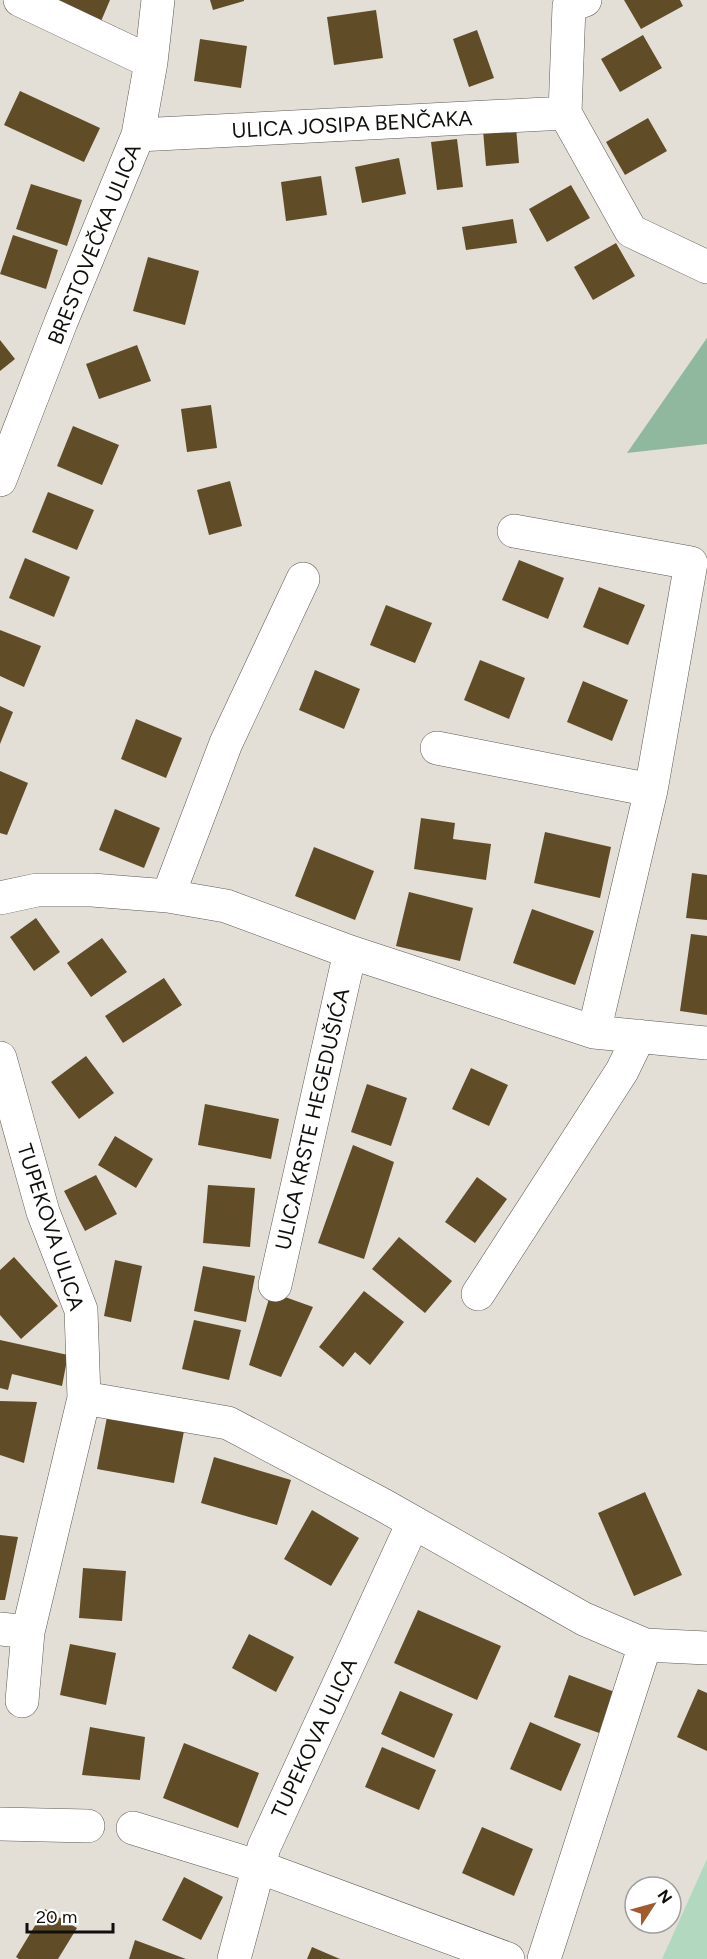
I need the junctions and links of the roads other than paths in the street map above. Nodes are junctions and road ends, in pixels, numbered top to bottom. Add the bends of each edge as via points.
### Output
1 (20, 0) edge
2 (158, 0) edge
3 (585, 0) edge
4 (151, 62) junction
5 (565, 112) junction
6 (138, 135) junction
7 (707, 267) edge
8 (0, 480) edge
9 (514, 531) dead end
10 (303, 579) dead end
11 (437, 748) dead end
12 (651, 790) junction
13 (168, 896) junction
14 (0, 898) edge
15 (350, 952) junction
16 (594, 1032) junction
17 (639, 1036) junction
18 (707, 1043) edge
19 (0, 1058) edge
20 (275, 1285) dead end
21 (478, 1294) dead end
22 (84, 1398) junction
23 (413, 1523) junction
24 (14, 1630) edge
25 (645, 1645) junction
26 (707, 1648) edge
27 (22, 1701) dead end
28 (0, 1824) edge
29 (88, 1826) dead end
30 (134, 1828) dead end
31 (259, 1867) junction
32 (234, 1959) edge
33 (508, 1959) edge
34 (544, 1959) edge

1 - 4 street
2 - 4 street, BRESTOVEČKA ULICA
3 - 5 street via 568,6
4 - 6 street, BRESTOVEČKA ULICA
5 - 6 street, ULICA JOSIPA BENČAKA
5 - 7 street via 631,231
6 - 8 street, BRESTOVEČKA ULICA
9 - 12 street via 691,563
10 - 13 street via 226,743
11 - 12 street
12 - 16 street
13 - 14 street via 37,890
13 - 15 street via 226,906
15 - 16 street
15 - 20 street, ULICA KRSTE HEGEDUŠIĆA
16 - 17 street
17 - 18 street
17 - 21 street via 622,1071
19 - 22 street, TUPEKOVA ULICA via 43,1212 81,1310
22 - 23 street via 228,1423
22 - 24 street, TUPEKOVA ULICA
23 - 25 street via 584,1619
23 - 31 street, TUPEKOVA ULICA via 264,1847
24 - 27 street, TUPEKOVA ULICA
25 - 26 street
25 - 34 street
28 - 29 street
30 - 31 street
31 - 32 street, TUPEKOVA ULICA
31 - 33 street

